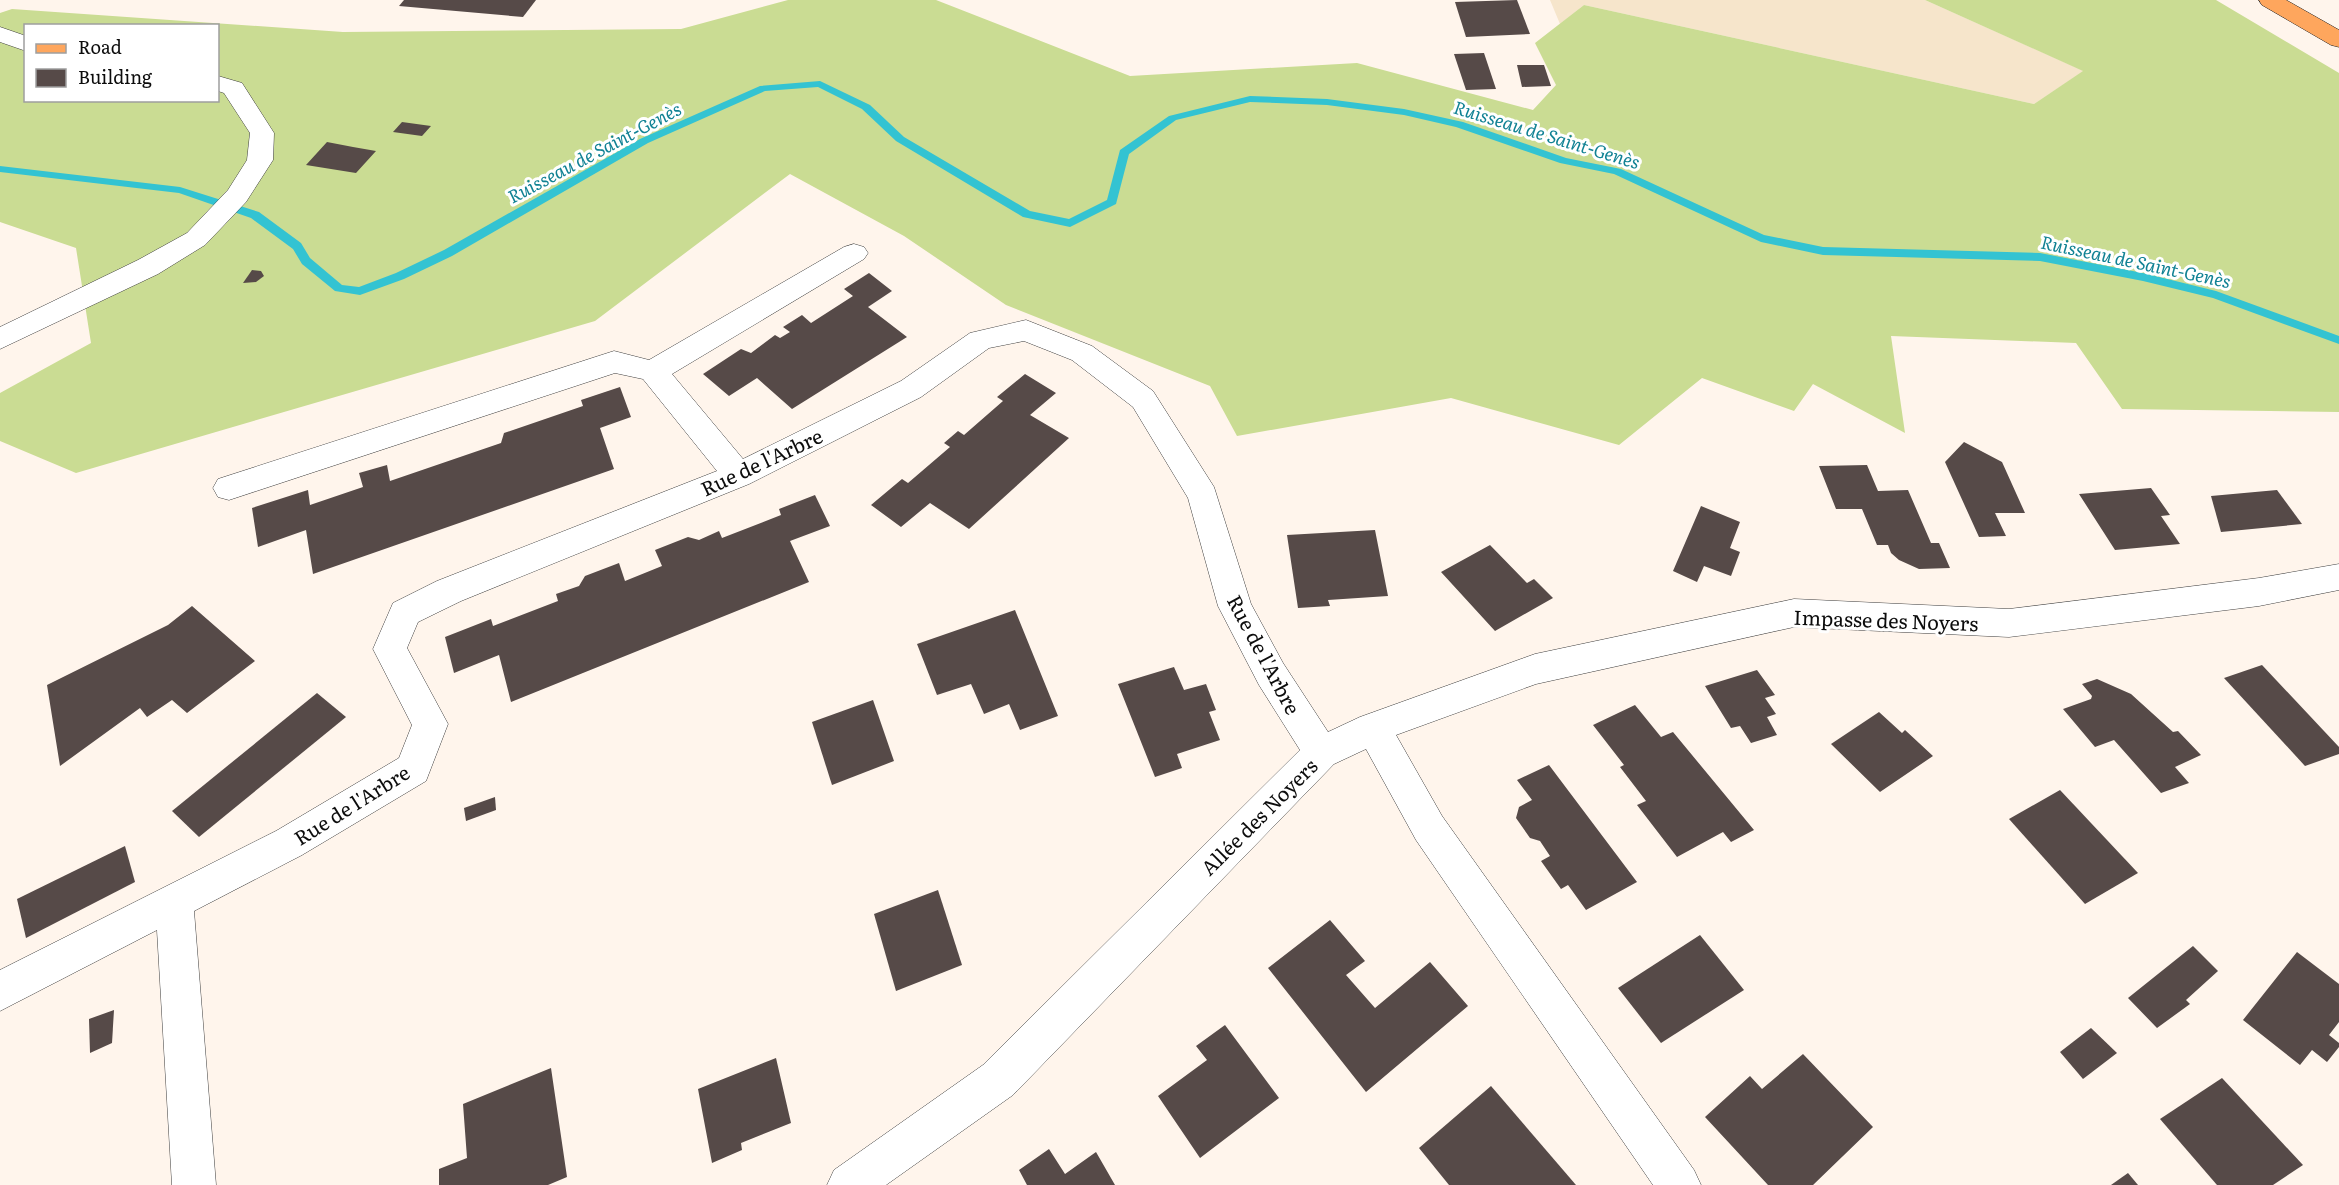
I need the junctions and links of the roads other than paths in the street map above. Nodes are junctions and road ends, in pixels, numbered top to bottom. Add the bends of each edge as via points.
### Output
1 (2270, 0) edge
2 (0, 34) edge
3 (2339, 40) edge
4 (24, 43) edge
5 (219, 83) edge
6 (854, 254) dead end
7 (0, 339) edge
8 (653, 371) junction
9 (738, 475) junction
10 (229, 488) dead end
11 (2339, 577) edge
12 (1373, 728) junction
13 (1321, 753) junction
14 (174, 902) junction
15 (0, 991) edge
16 (194, 1185) edge
17 (849, 1185) edge
18 (1679, 1185) edge

1 - 3 main road
2 - 4 street
5 - 7 street via 234,88 262,133 260,160 237,196 196,239 148,267
6 - 8 street
8 - 9 street
8 - 10 street via 614,362
9 - 13 street, Rue de l'Arbre via 911,389 980,340 1026,330 1082,353 1143,399 1203,496 1235,606 1271,674
9 - 14 street, Rue de l'Arbre via 448,591 405,613 390,649 430,724 414,769 289,843
11 - 12 street, Impasse des Noyers via 2259,592 2009,623 1794,614 1534,669
12 - 13 street, Allée des Noyers
12 - 18 street via 1429,828
13 - 17 street, Allée des Noyers via 998,1080
14 - 15 street
14 - 16 street

